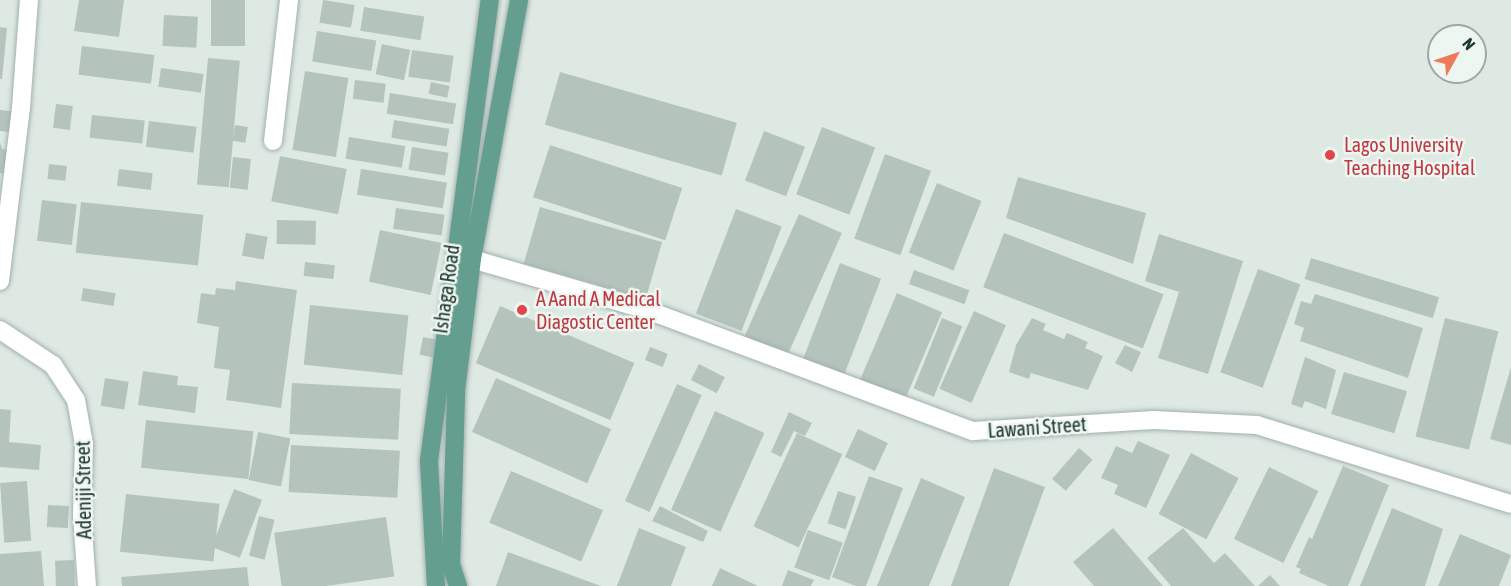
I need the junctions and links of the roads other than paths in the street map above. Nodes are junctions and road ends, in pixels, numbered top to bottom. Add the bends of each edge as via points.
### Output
1 (29, 0) edge
2 (289, 0) edge
3 (490, 0) edge
4 (519, 0) edge
5 (273, 141) dead end
6 (5, 205) edge
7 (472, 259) junction
8 (0, 280) edge
9 (0, 330) edge
10 (1511, 504) edge
11 (87, 586) edge
12 (436, 586) edge
13 (459, 586) edge

1 - 6 street
2 - 5 street
3 - 12 main road, Ishaga Road via 429,461
4 - 7 main road, Ishaga Road
6 - 8 street
7 - 10 street, Lawani Street via 646,310 973,431 1154,420 1257,425
7 - 13 main road, Ishaga Road via 452,444 451,564
9 - 11 street, Adeniji Street via 53,365 76,400 84,444 82,515

